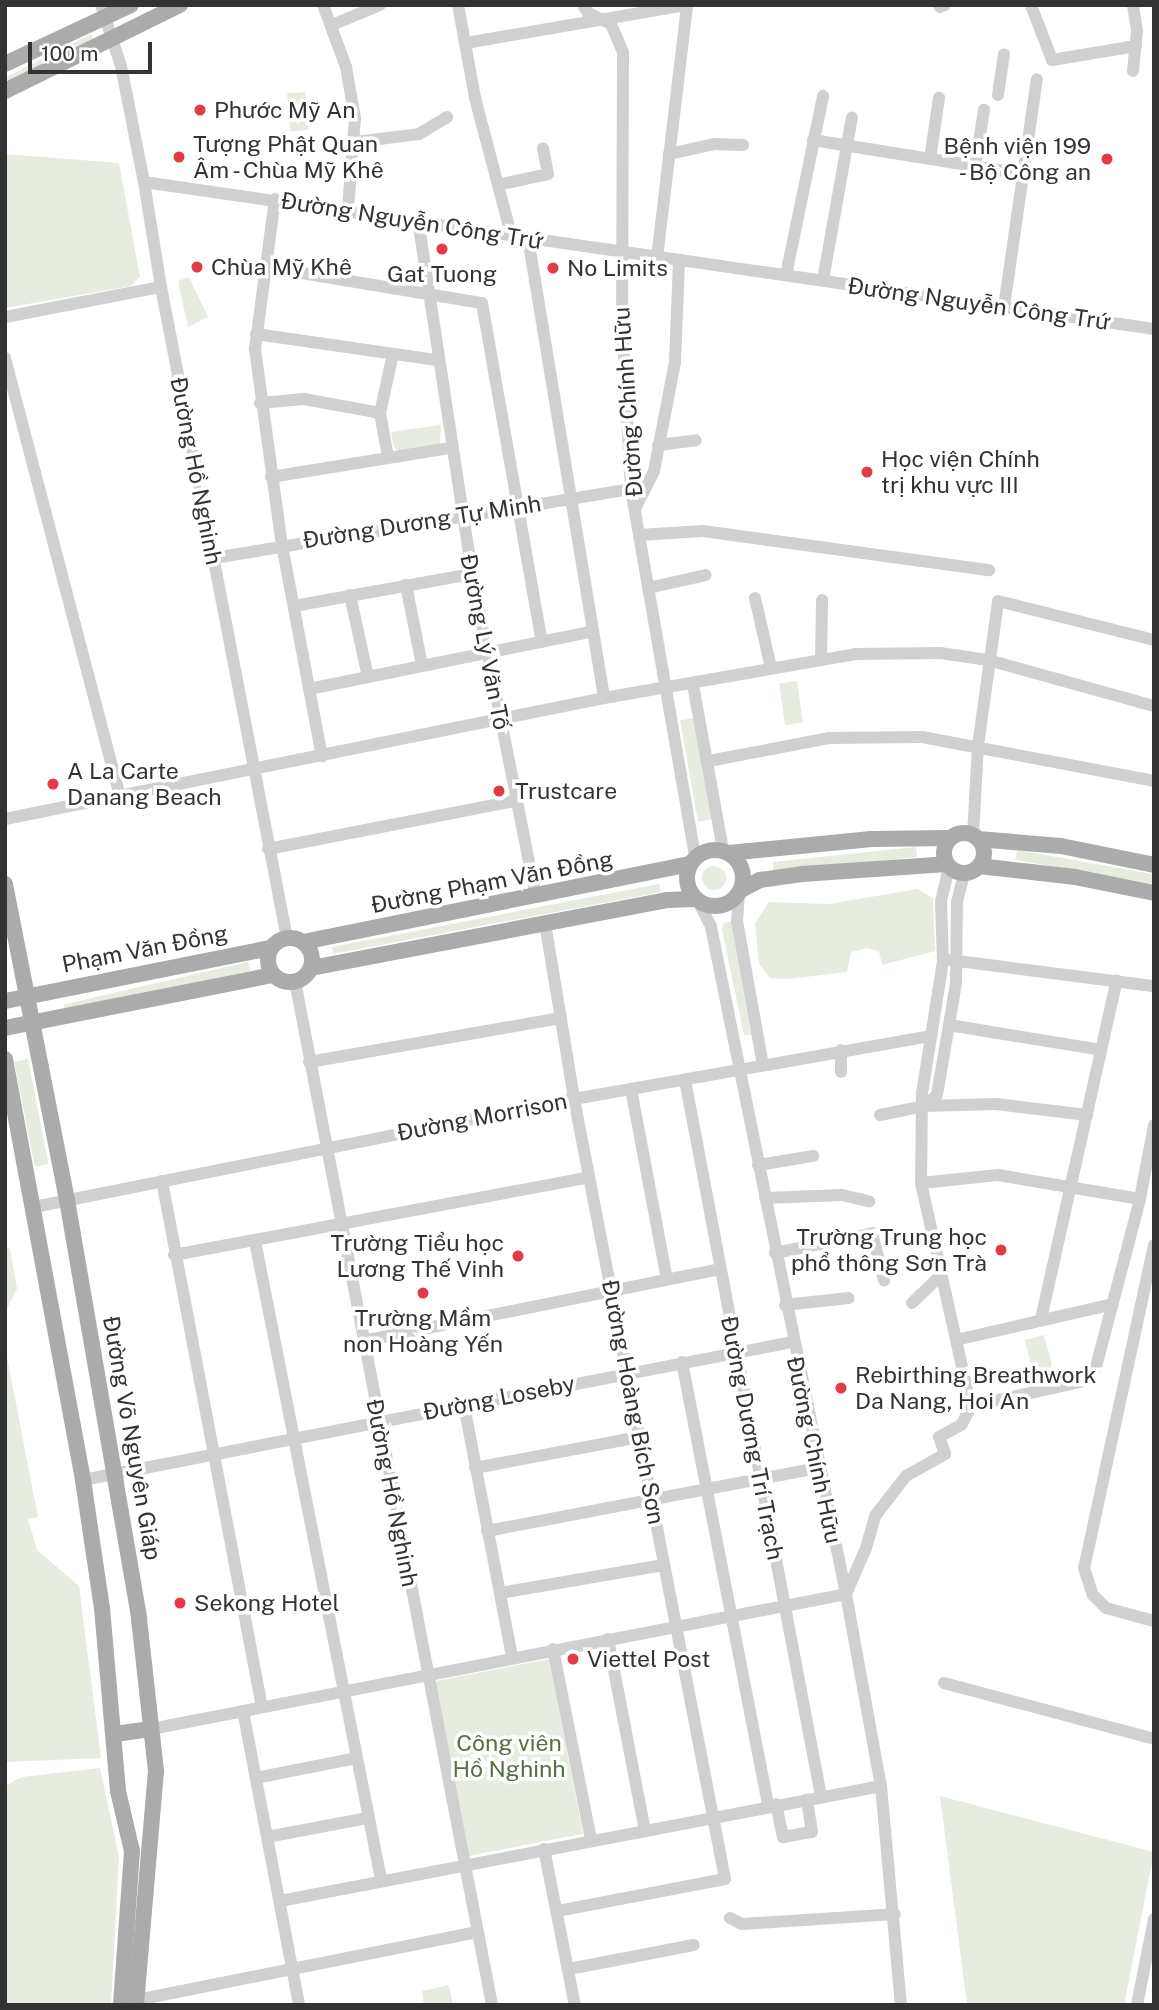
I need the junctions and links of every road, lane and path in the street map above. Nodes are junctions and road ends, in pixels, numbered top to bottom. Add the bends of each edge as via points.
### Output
1 (131, 5) edge
2 (180, 5) edge
3 (323, 5) edge
4 (380, 5) edge
5 (458, 5) edge
6 (583, 5) edge
7 (686, 5) edge
8 (1031, 5) edge
9 (1133, 5) edge
10 (103, 11) edge
11 (604, 19) junction
12 (332, 25) junction
13 (112, 39) junction
14 (466, 43) junction
15 (1136, 46) junction
16 (1004, 54) dead end
17 (5, 64) edge
18 (1133, 71) dead end
19 (1037, 79) dead end
20 (5, 91) edge
21 (998, 95) dead end
22 (823, 96) dead end
23 (939, 98) dead end
24 (984, 110) dead end
25 (447, 117) dead end
26 (852, 118) dead end
27 (813, 140) junction
28 (355, 142) junction
29 (743, 145) dead end
30 (847, 146) junction
31 (544, 148) dead end
32 (669, 154) junction
33 (930, 159) junction
34 (975, 167) junction
35 (1023, 174) junction
36 (145, 181) junction
37 (501, 184) junction
38 (275, 200) junction
39 (348, 210) junction
40 (418, 220) junction
41 (511, 234) junction
42 (528, 238) junction
43 (621, 254) junction
44 (657, 258) junction
45 (679, 261) junction
46 (267, 267) junction
47 (786, 275) junction
48 (823, 281) junction
49 (161, 287) junction
50 (427, 292) junction
51 (1004, 307) junction
52 (5, 317) edge
53 (1154, 330) edge
54 (256, 334) junction
55 (393, 354) junction
56 (5, 359) edge
57 (437, 360) junction
58 (260, 403) junction
59 (380, 413) junction
60 (696, 440) dead end
61 (658, 444) junction
62 (451, 448) junction
63 (388, 457) junction
64 (271, 477) junction
65 (631, 489) junction
66 (569, 498) junction
67 (517, 506) junction
68 (635, 509) junction
69 (462, 514) junction
70 (639, 535) junction
71 (282, 545) junction
72 (214, 558) junction
73 (989, 570) dead end
74 (471, 574) junction
75 (706, 575) dead end
76 (405, 585) junction
77 (648, 588) junction
78 (350, 595) junction
79 (755, 598) dead end
80 (822, 600) dead end
81 (294, 606) junction
82 (590, 632) junction
83 (1154, 639) edge
84 (541, 642) junction
85 (488, 653) junction
86 (821, 659) junction
87 (988, 660) junction
88 (422, 665) junction
89 (771, 668) junction
90 (368, 677) junction
91 (693, 685) junction
92 (310, 689) junction
93 (666, 690) junction
94 (604, 698) junction
95 (1154, 706) edge
96 (501, 721) junction
97 (978, 746) junction
98 (321, 756) junction
99 (709, 761) junction
100 (253, 769) junction
101 (1154, 781) edge
102 (121, 795) junction
103 (515, 801) junction
104 (5, 819) edge
105 (966, 836) junction
106 (268, 849) junction
107 (726, 852) junction
108 (692, 860) junction
109 (1154, 865) edge
110 (960, 867) junction
111 (5, 884) edge
112 (740, 891) junction
113 (1154, 893) edge
114 (536, 897) junction
115 (697, 900) junction
116 (545, 923) junction
117 (287, 938) junction
118 (303, 942) junction
119 (271, 948) junction
120 (957, 960) junction
121 (943, 961) junction
122 (311, 968) junction
123 (273, 975) junction
124 (1117, 980) junction
125 (295, 981) junction
126 (1154, 986) edge
127 (27, 996) junction
128 (5, 1001) edge
129 (561, 1018) junction
130 (32, 1023) junction
131 (949, 1025) junction
132 (5, 1028) edge
133 (930, 1036) junction
134 (841, 1050) junction
135 (1101, 1050) junction
136 (5, 1059) edge
137 (309, 1062) junction
138 (763, 1065) junction
139 (740, 1069) junction
140 (841, 1072) dead end
141 (685, 1080) junction
142 (631, 1089) junction
143 (574, 1099) junction
144 (925, 1106) junction
145 (880, 1115) dead end
146 (1087, 1115) junction
147 (1154, 1125) edge
148 (326, 1147) junction
149 (813, 1156) dead end
150 (758, 1165) junction
151 (589, 1177) junction
152 (162, 1181) junction
153 (921, 1183) junction
154 (1073, 1186) junction
155 (765, 1198) junction
156 (1140, 1199) junction
157 (67, 1200) junction
158 (869, 1201) dead end
159 (34, 1207) junction
160 (340, 1224) junction
161 (255, 1241) junction
162 (1154, 1245) edge
163 (775, 1253) junction
164 (174, 1255) junction
165 (720, 1269) junction
166 (942, 1275) junction
167 (667, 1279) junction
168 (884, 1280) dead end
169 (612, 1290) junction
170 (849, 1298) dead end
171 (912, 1303) dead end
172 (1113, 1304) junction
173 (785, 1305) junction
174 (1041, 1319) junction
175 (956, 1340) junction
176 (363, 1341) junction
177 (792, 1342) junction
178 (737, 1353) junction
179 (682, 1362) junction
180 (627, 1374) junction
181 (464, 1405) junction
182 (971, 1406) junction
183 (377, 1422) junction
184 (639, 1437) junction
185 (295, 1438) junction
186 (214, 1453) junction
187 (475, 1468) junction
188 (817, 1468) junction
189 (116, 1473) junction
190 (758, 1478) junction
191 (83, 1480) junction
192 (708, 1487) junction
193 (651, 1498) junction
194 (487, 1531) junction
195 (664, 1565) junction
196 (500, 1593) junction
197 (846, 1594) junction
198 (785, 1607) junction
199 (733, 1616) junction
200 (1154, 1621) edge
201 (675, 1627) junction
202 (608, 1639) junction
203 (554, 1649) junction
204 (512, 1657) junction
205 (427, 1674) junction
206 (944, 1683) dead end
207 (342, 1690) junction
208 (262, 1707) junction
209 (243, 1711) junction
210 (151, 1728) junction
211 (115, 1734) junction
212 (1154, 1739) edge
213 (356, 1758) junction
214 (256, 1778) junction
215 (881, 1786) junction
216 (821, 1796) junction
217 (807, 1799) junction
218 (772, 1805) junction
219 (368, 1818) junction
220 (711, 1818) junction
221 (645, 1831) junction
222 (267, 1837) junction
223 (591, 1840) junction
224 (544, 1849) junction
225 (463, 1863) junction
226 (381, 1879) junction
227 (280, 1900) junction
228 (557, 1911) junction
229 (895, 1914) junction
230 (730, 1918) dead end
231 (1154, 1919) edge
232 (477, 1932) junction
233 (694, 1945) dead end
234 (292, 1968) junction
235 (569, 1969) junction
236 (129, 2002) edge
237 (299, 2005) edge
238 (492, 2005) edge
239 (575, 2005) edge
240 (901, 2005) edge
241 (1137, 2005) edge

1 - 10 main road
2 - 13 main road
3 - 12 street
4 - 12 street
5 - 14 street
6 - 11 street, Đường Chính Hữu via 588,13
7 - 11 street
7 - 32 street
8 - 15 street via 1052,60
9 - 15 street
10 - 13 street, Đường Hồ Nghinh
10 - 17 main road
11 - 14 street
11 - 43 street, Đường Chính Hữu via 620,41 626,81
12 - 28 street via 352,88
13 - 20 main road
13 - 36 street, Đường Hồ Nghinh
14 - 37 street via 475,98
15 - 18 street
16 - 21 street
19 - 35 street
22 - 27 street
23 - 33 street
24 - 34 street
25 - 28 street via 419,134
26 - 30 street
27 - 30 street
27 - 47 street
28 - 39 street
29 - 32 street via 714,144
30 - 33 street
30 - 48 street
31 - 37 street via 548,174
32 - 44 street
33 - 34 street
34 - 35 street
35 - 51 street
36 - 38 street, Đường Nguyễn Công Trứ
36 - 49 street, Đường Hồ Nghinh
37 - 41 street
38 - 39 street, Đường Nguyễn Công Trứ
38 - 46 street
39 - 40 street, Đường Nguyễn Công Trứ
40 - 41 street, Đường Nguyễn Công Trứ
40 - 50 street, Đường Lý Văn Tố
41 - 42 street, Đường Nguyễn Công Trứ
42 - 43 street, Đường Nguyễn Công Trứ
42 - 66 street
43 - 44 street, Đường Nguyễn Công Trứ
43 - 65 street, Đường Chính Hữu
44 - 45 street, Đường Nguyễn Công Trứ
45 - 47 street, Đường Nguyễn Công Trứ
45 - 61 street via 675,362
46 - 50 street
46 - 54 street
47 - 48 street, Đường Nguyễn Công Trứ
48 - 51 street, Đường Nguyễn Công Trứ
49 - 52 street
49 - 72 street, Đường Hồ Nghinh
50 - 57 street, Đường Lý Văn Tố
50 - 67 street via 471,298 486,309
51 - 53 street, Đường Nguyễn Công Trứ
54 - 55 street
54 - 58 street
55 - 57 street
55 - 59 street
56 - 102 street
57 - 62 street, Đường Lý Văn Tố
58 - 59 street via 304,399
58 - 64 street
59 - 63 street
60 - 61 street
61 - 68 street via 654,471
62 - 63 street
62 - 69 street, Đường Lý Văn Tố
63 - 64 street
64 - 71 street
65 - 66 street, Đường Dương Tự Minh
65 - 68 street, Đường Chính Hữu
66 - 67 street, Đường Dương Tự Minh
66 - 82 street
67 - 69 street, Đường Dương Tự Minh
67 - 84 street
68 - 70 street, Đường Chính Hữu
69 - 71 street, Đường Dương Tự Minh
69 - 74 street, Đường Lý Văn Tố
70 - 73 street via 703,531
70 - 77 street, Đường Chính Hữu
71 - 72 street, Đường Dương Tự Minh
71 - 81 street
72 - 100 street, Đường Hồ Nghinh
74 - 76 street
74 - 85 street, Đường Lý Văn Tố
75 - 77 street
76 - 78 street
76 - 88 street
77 - 93 street, Đường Chính Hữu
78 - 81 street
78 - 90 street
79 - 89 street
80 - 86 street
81 - 92 street
82 - 84 street
82 - 94 street
83 - 87 street via 998,601
84 - 85 street
85 - 88 street
85 - 96 street, Đường Lý Văn Tố
86 - 87 street via 940,653
86 - 89 street
87 - 95 street
87 - 97 street
88 - 90 street
89 - 91 street
90 - 92 street
91 - 93 street
91 - 99 street
92 - 98 street
93 - 94 street
93 - 108 street, Đường Chính Hữu
94 - 96 street
96 - 98 street
96 - 103 street, Đường Lý Văn Tố
97 - 99 street via 922,737 830,738
97 - 101 street
97 - 105 street via 974,818
98 - 100 street
99 - 107 street
100 - 102 street
100 - 106 street, Đường Hồ Nghinh
102 - 104 street
103 - 106 street
103 - 114 street, Đường Lý Văn Tố
105 - 107 main road
105 - 109 main road via 1061,846
105 - 110 main road via 944,850
105 - 110 main road via 984,853
106 - 117 street, Đường Hồ Nghinh
107 - 108 main road via 708,850
107 - 112 main road via 742,869
108 - 114 main road, Đường Phạm Văn Đồng
108 - 115 main road via 686,879
110 - 112 main road via 802,874 760,880
110 - 113 main road via 1084,878
110 - 120 street
110 - 121 street via 941,902
111 - 127 main road, Đường Võ Nguyên Giáp
112 - 115 main road via 720,906
112 - 138 street via 737,921
114 - 118 main road, Đường Phạm Văn Đồng
115 - 116 main road via 667,900
115 - 139 street, Đường Chính Hữu via 711,927
116 - 122 main road
116 - 129 street, Đường Hoàng Bích Sơn
117 - 118 main road
117 - 119 main road
118 - 122 main road via 310,951
119 - 123 main road via 268,964
119 - 127 main road, Phạm Văn Đồng
120 - 121 street
120 - 124 street
120 - 131 street
121 - 133 street
122 - 125 main road
123 - 125 main road
123 - 130 main road
124 - 126 street
124 - 135 street
125 - 137 street, Đường Hồ Nghinh
127 - 128 main road
127 - 130 main road, Đường Võ Nguyên Giáp
129 - 137 street
129 - 143 street, Đường Hoàng Bích Sơn
130 - 132 main road
130 - 157 main road, Đường Võ Nguyên Giáp
131 - 135 street
131 - 144 street via 937,1096
133 - 134 street, Đường Morrison
133 - 144 street via 922,1093
134 - 138 street, Đường Morrison
134 - 140 street
135 - 146 street
136 - 159 main road
137 - 148 street, Đường Hồ Nghinh
138 - 139 street, Đường Morrison
139 - 141 street, Đường Morrison
139 - 150 street, Đường Chính Hữu
141 - 142 street, Đường Morrison
141 - 165 street, Đường Dương Trí Trạch
142 - 143 street, Đường Morrison
142 - 167 street
143 - 148 street, Đường Morrison
143 - 151 street, Đường Hoàng Bích Sơn
144 - 145 street
144 - 146 street via 1021,1104
144 - 153 street via 919,1127
146 - 154 street
147 - 156 street
148 - 152 street, Đường Morrison
148 - 160 street, Đường Hồ Nghinh
149 - 150 street
150 - 155 street, Đường Chính Hữu
151 - 160 street
151 - 169 street, Đường Hoàng Bích Sơn
152 - 157 street, Đường Morrison
152 - 164 street
153 - 154 street via 998,1175
153 - 166 street
154 - 156 street
154 - 174 street
155 - 158 street via 842,1195
155 - 163 street, Đường Chính Hữu
156 - 172 street
157 - 159 street, Đường Morrison
157 - 189 main road, Đường Võ Nguyên Giáp
159 - 191 main road
160 - 161 street
160 - 176 street, Đường Hồ Nghinh
161 - 164 street
161 - 185 street
162 - 200 street via 1084,1568 1093,1595 1106,1608
163 - 168 street via 873,1233
163 - 173 street, Đường Chính Hữu
164 - 186 street
165 - 167 street
165 - 178 street, Đường Dương Trí Trạch
166 - 171 street
166 - 175 street
167 - 169 street
169 - 176 street
169 - 180 street, Đường Hoàng Bích Sơn
170 - 173 street
172 - 174 street
172 - 182 street via 1096,1367 1080,1382
173 - 177 street, Đường Chính Hữu
174 - 175 street
175 - 182 street
176 - 183 street, Đường Hồ Nghinh
177 - 178 street, Đường Loseby
177 - 188 street, Đường Chính Hữu
178 - 179 street, Đường Loseby
178 - 190 street, Đường Dương Trí Trạch
179 - 180 street, Đường Loseby
179 - 192 street
180 - 181 street, Đường Loseby
180 - 184 street, Đường Hoàng Bích Sơn
181 - 183 street, Đường Loseby
181 - 187 street
182 - 197 street via 962,1424 939,1437 945,1454 906,1476 874,1516 866,1549
183 - 185 street, Đường Loseby
183 - 205 street, Đường Hồ Nghinh
184 - 187 street
184 - 193 street, Đường Hoàng Bích Sơn
185 - 186 street, Đường Loseby
185 - 207 street
186 - 189 street, Đường Loseby
186 - 208 street
187 - 194 street
188 - 190 street
188 - 197 street, Đường Chính Hữu
189 - 191 street, Đường Loseby
189 - 210 main road, Đường Võ Nguyên Giáp
190 - 192 street
190 - 198 street, Đường Dương Trí Trạch
191 - 211 main road
192 - 193 street
192 - 199 street
193 - 194 street
193 - 195 street, Đường Hoàng Bích Sơn
194 - 196 street
195 - 196 street
195 - 201 street, Đường Hoàng Bích Sơn
196 - 204 street
197 - 198 street
197 - 215 street, Đường Chính Hữu
198 - 199 street
198 - 216 street, Đường Dương Trí Trạch
199 - 201 street
199 - 218 street
201 - 202 street
201 - 220 street, Đường Hoàng Bích Sơn
202 - 203 street
202 - 221 street
203 - 204 street
203 - 223 street
204 - 205 street
205 - 207 street
205 - 225 street, Đường Hồ Nghinh
206 - 212 street
207 - 208 street
207 - 213 street
208 - 209 street
209 - 210 street
209 - 214 street
210 - 211 main road
210 - 236 main road, Đường Võ Nguyên Giáp via 156,1771
211 - 236 main road via 121,1814 132,1850
213 - 214 street
213 - 219 street
214 - 222 street
215 - 216 street
215 - 229 street, Đường Chính Hữu
216 - 217 street
217 - 218 street
217 - 218 street via 812,1832 783,1837
218 - 220 street
219 - 222 street
219 - 226 street
220 - 221 street
220 - 228 street, Đường Hoàng Bích Sơn via 725,1879
221 - 223 street
222 - 227 street
223 - 224 street
224 - 225 street
224 - 228 street
225 - 226 street
225 - 232 street, Đường Hồ Nghinh
226 - 227 street
227 - 234 street
228 - 235 street
229 - 230 street via 742,1924
229 - 240 street, Đường Chính Hữu
231 - 241 street
232 - 234 street
232 - 238 street, Đường Hồ Nghinh
233 - 235 street
234 - 236 street
234 - 237 street
235 - 239 street

